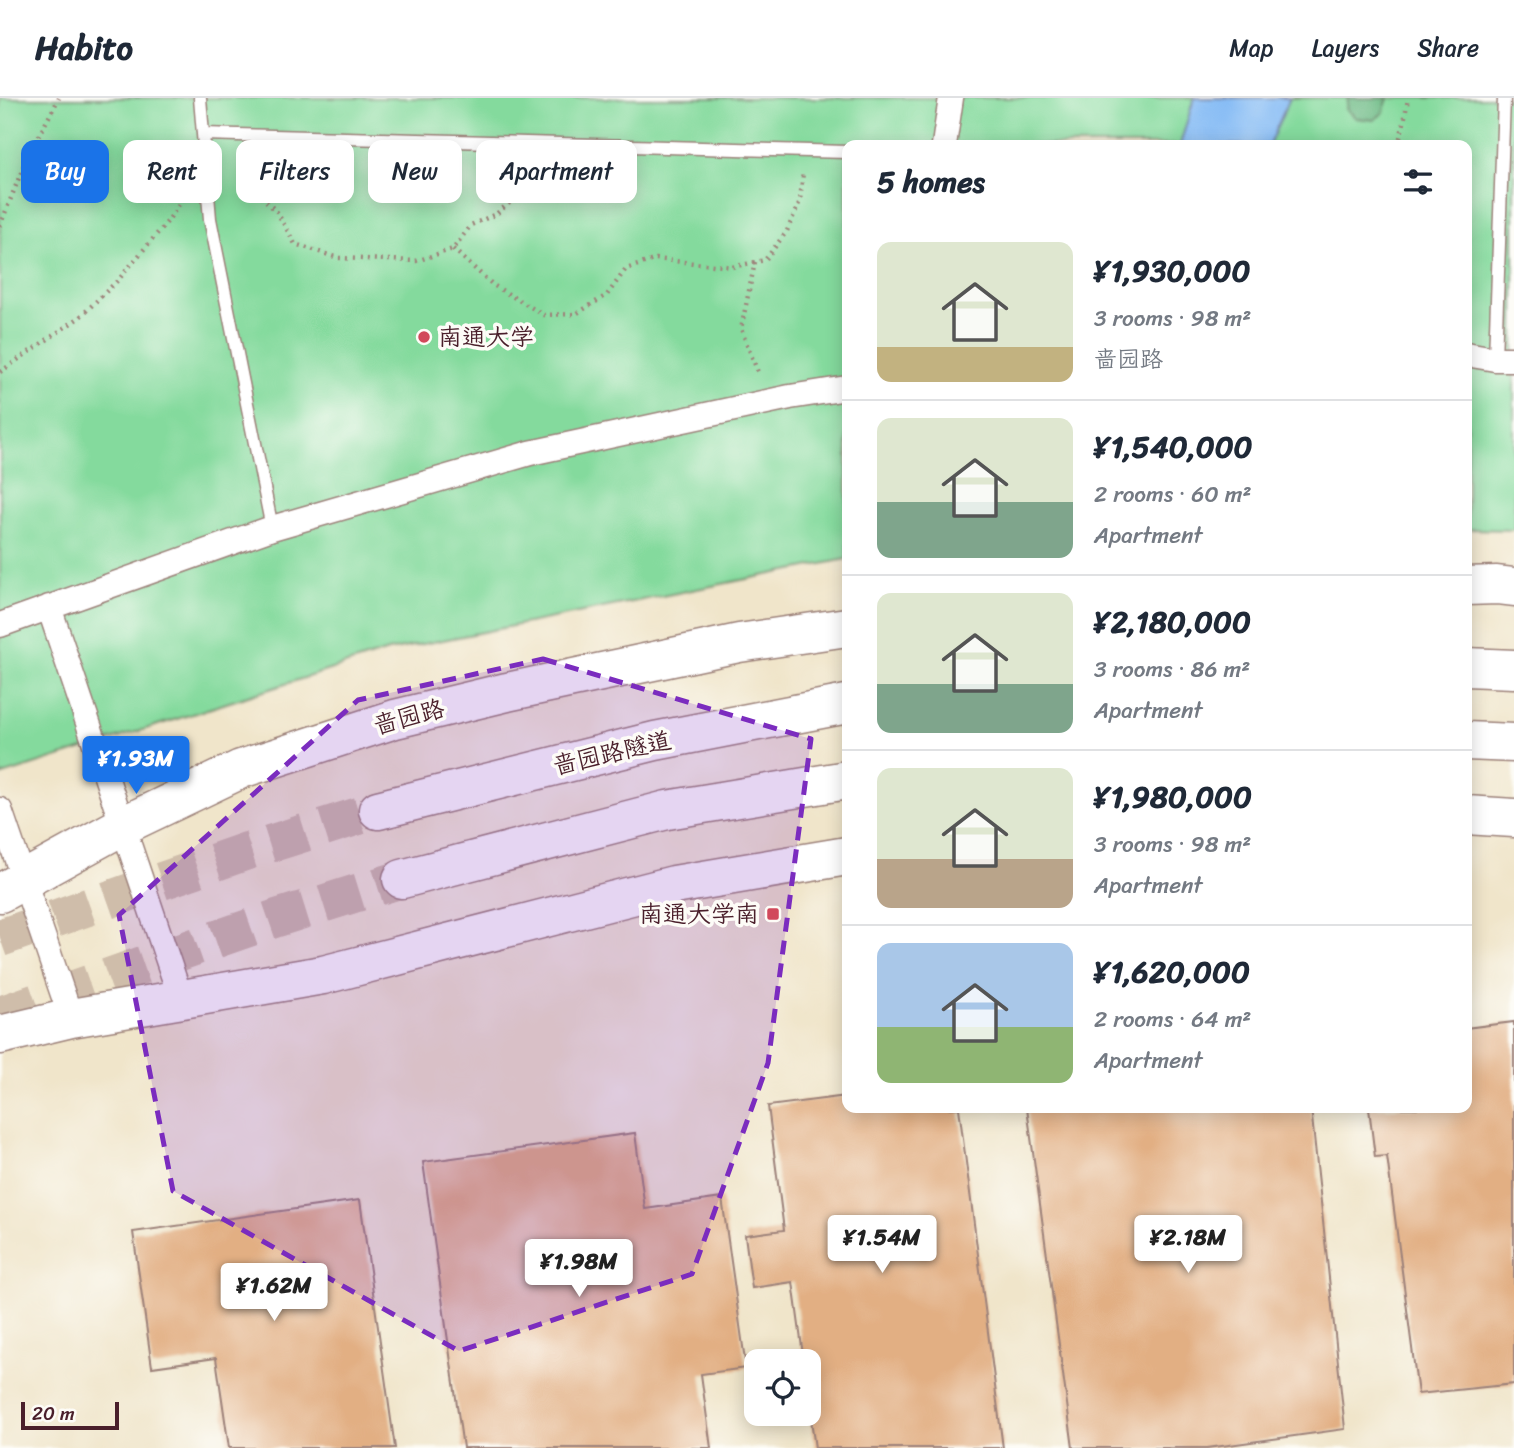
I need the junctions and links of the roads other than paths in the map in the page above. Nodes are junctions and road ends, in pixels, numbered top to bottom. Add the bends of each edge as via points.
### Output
1 (200, 98) edge
2 (951, 98) edge
3 (1504, 98) edge
4 (203, 134) junction
5 (945, 140) edge
6 (842, 152) edge
7 (1472, 355) edge
8 (1505, 359) edge
9 (842, 389) edge
10 (272, 528) junction
11 (1472, 586) edge
12 (1514, 587) edge
13 (49, 607) junction
14 (0, 625) edge
15 (842, 628) edge
16 (1472, 667) edge
17 (1514, 668) edge
18 (842, 705) edge
19 (1472, 741) edge
20 (1514, 743) edge
21 (842, 781) edge
22 (0, 810) edge
23 (379, 810) tunnel mouth
24 (1472, 815) edge
25 (1514, 818) edge
26 (122, 827) junction
27 (842, 857) edge
28 (402, 879) tunnel mouth
29 (13, 887) edge
30 (181, 999) junction
31 (71, 1018) junction
32 (0, 1035) edge

1 - 4 lane
2 - 5 street
3 - 8 lane
4 - 6 lane
4 - 10 lane via 210,219
7 - 8 street
9 - 10 street via 530,453
10 - 13 street
11 - 12 main road
13 - 14 street
13 - 26 street
15 - 26 main road, 啬园路 via 739,643 395,719 241,769
16 - 17 main road
18 - 23 main road, 啬园路隧道 via 655,741
19 - 20 main road
21 - 28 main road via 667,810
22 - 29 street
24 - 25 main road
26 - 29 main road, 啬园路
26 - 30 street
27 - 30 main road via 674,885 323,975
29 - 31 street
30 - 31 main road
31 - 32 main road

